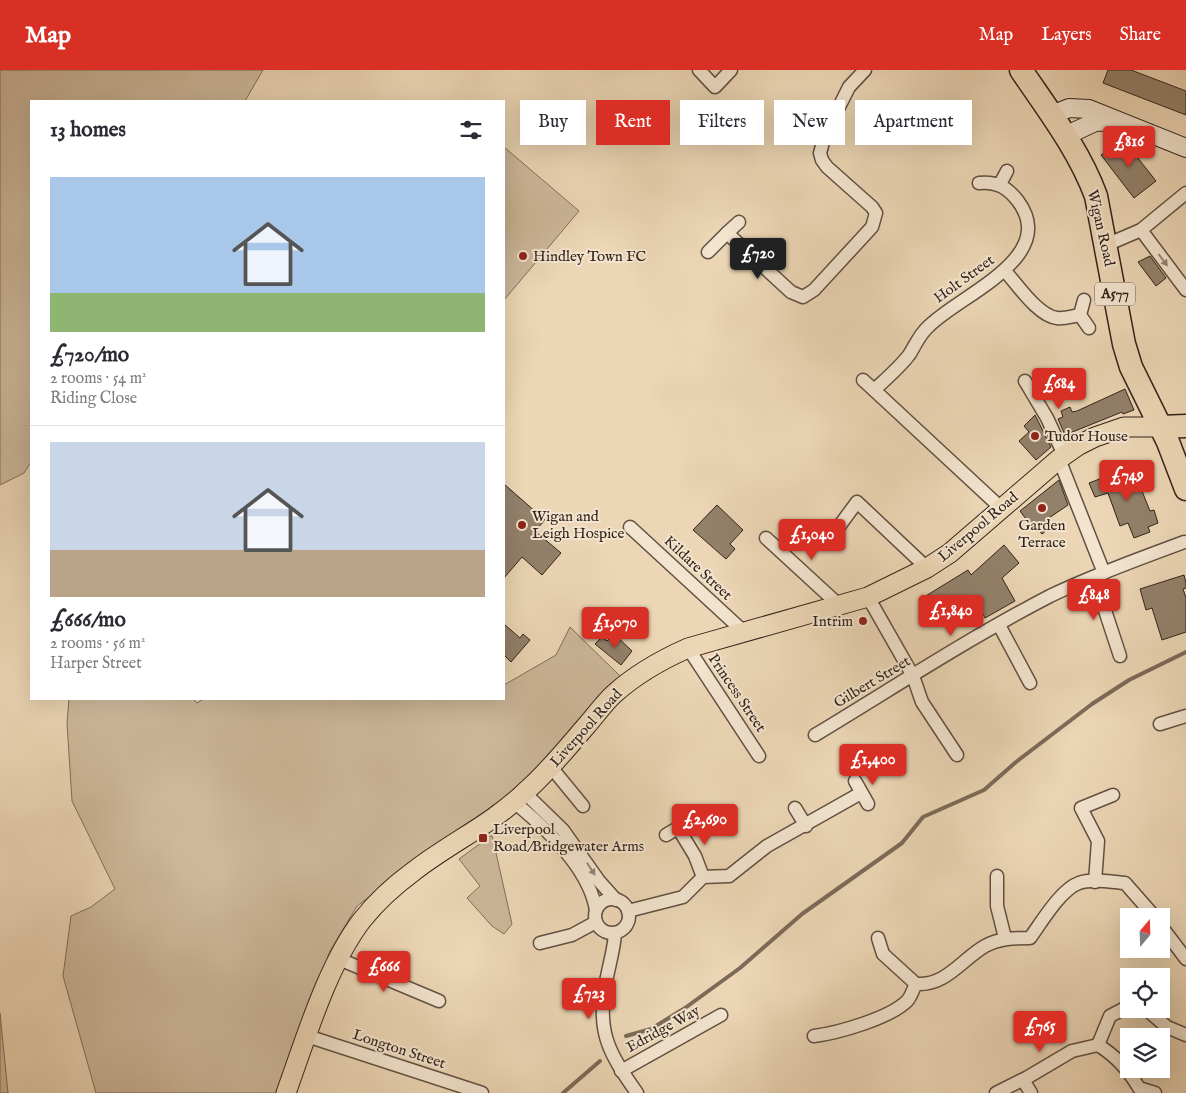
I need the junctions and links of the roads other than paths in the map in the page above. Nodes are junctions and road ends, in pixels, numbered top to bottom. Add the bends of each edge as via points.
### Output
1 (699, 70) edge
2 (732, 70) edge
3 (865, 70) edge
4 (1020, 70) edge
5 (1052, 115) junction
6 (1120, 122) junction
7 (1065, 136) junction
8 (1186, 148) edge
9 (1007, 171) dead end
10 (979, 183) dead end
11 (1000, 184) junction
12 (1186, 193) edge
13 (739, 222) dead end
14 (1141, 230) junction
15 (727, 234) junction
16 (1106, 244) junction
17 (708, 252) dead end
18 (1005, 271) junction
19 (1186, 290) edge
20 (1084, 300) dead end
21 (1080, 315) junction
22 (1090, 328) dead end
23 (863, 380) dead end
24 (1025, 381) dead end
25 (874, 390) junction
26 (1186, 426) edge
27 (1160, 427) junction
28 (1061, 457) junction
29 (1186, 489) edge
30 (1001, 508) junction
31 (630, 527) dead end
32 (832, 536) dead end
33 (766, 538) dead end
34 (1184, 542) dead end
35 (926, 568) junction
36 (1099, 575) junction
37 (868, 597) junction
38 (840, 606) junction
39 (999, 625) junction
40 (744, 632) junction
41 (688, 648) junction
42 (1120, 656) dead end
43 (913, 676) junction
44 (1030, 683) dead end
45 (1186, 716) edge
46 (1160, 724) dead end
47 (815, 735) dead end
48 (957, 755) dead end
49 (759, 756) dead end
50 (551, 767) junction
51 (854, 782) dead end
52 (1114, 795) dead end
53 (520, 798) junction
54 (583, 806) dead end
55 (795, 808) dead end
56 (806, 826) junction
57 (666, 835) dead end
58 (997, 876) dead end
59 (704, 877) junction
60 (1095, 882) junction
61 (616, 900) junction
62 (1147, 908) edge
63 (628, 911) junction
64 (596, 916) junction
65 (615, 933) junction
66 (878, 938) dead end
67 (1005, 938) junction
68 (1170, 938) edge
69 (540, 943) dead end
70 (339, 959) junction
71 (1186, 959) edge
72 (916, 984) junction
73 (439, 1001) dead end
74 (1120, 1011) edge
75 (721, 1015) dead end
76 (1156, 1018) edge
77 (1186, 1035) edge
78 (307, 1036) junction
79 (814, 1036) dead end
80 (1098, 1045) junction
81 (621, 1071) junction
82 (1023, 1080) junction
83 (467, 1091) edge
84 (286, 1093) edge
85 (482, 1093) edge
86 (636, 1093) edge
87 (996, 1093) edge
88 (1031, 1093) edge
89 (1154, 1093) edge

1 - 2 street via 715,87
3 - 15 street via 849,87 825,135 820,153 827,167 872,207 876,213 872,227 814,290 802,297 791,292
4 - 5 highway, Wigan Road / A577
5 - 6 main road via 1079,108 1100,112
5 - 7 highway, Wigan Road / A577
6 - 7 main road via 1094,122
6 - 8 main road
7 - 16 highway, Wigan Road / A577 via 1090,179
9 - 11 street
10 - 11 street
11 - 18 street, Holt Street via 1023,208 1028,226 1025,244
12 - 14 street
13 - 15 street
14 - 16 street
14 -> 19 street
15 - 17 street
16 - 27 highway, Wigan Road / A577 via 1124,344 1139,387
18 - 21 street via 1048,315 1057,318
18 - 25 street, Holt Street via 931,324 897,369
20 - 21 street
21 - 22 street
23 - 25 street
24 - 28 street via 1047,418
25 - 30 street
26 - 27 highway
27 - 28 main road, Liverpool Road via 1117,429 1095,437
27 - 29 highway, A577
28 - 30 main road, Liverpool Road
28 - 36 street
30 - 35 main road, Liverpool Road via 950,553
31 - 40 street, Kildare Street
32 - 35 street via 856,502
33 - 38 street
34 - 36 street, Gilbert Street
35 - 37 main road, Liverpool Road
36 - 39 street, Gilbert Street via 1051,596
36 - 42 street
37 - 38 main road, Liverpool Road
37 - 43 street
38 - 40 main road, Liverpool Road
39 - 43 street, Gilbert Street
39 - 44 street
40 - 41 main road, Liverpool Road
41 - 49 street, Princess Street
41 - 50 main road, Liverpool Road via 636,676 613,695
43 - 47 street, Gilbert Street
43 - 48 street via 922,702
45 - 46 street
50 - 53 main road, Liverpool Road
50 - 54 street
51 - 56 street via 865,798
52 - 60 street via 1081,808 1098,841
53 -> 61 street via 563,830
53 - 64 street via 591,891
53 - 70 main road, Liverpool Road via 401,881 361,922
55 - 56 street
56 - 59 street via 767,846 729,876
57 - 59 street via 683,825
58 - 67 street via 997,906
59 - 63 street via 683,897
60 - 62 street via 1125,883
60 - 67 street via 1078,883 1062,896 1030,938
61 - 63 street
61 - 64 street via 602,903
63 - 65 street via 628,922
64 - 65 street via 602,930
64 - 69 street via 572,935
65 - 81 street via 602,1014 605,1040
66 - 72 street via 883,954
67 - 72 street via 964,960 943,979 929,985
68 - 71 street
70 - 73 street
70 - 78 main road, Liverpool Road
72 - 79 street via 907,1001 886,1014 856,1027
74 - 80 street via 1110,1016
75 - 81 street, Edridge Way
76 - 77 street via 1167,1027
78 - 83 street, Longton Street
78 - 84 main road, Liverpool Road
80 - 82 street via 1072,1051
80 - 89 street via 1114,1055 1139,1088
81 - 86 street
82 - 87 street
82 - 88 street
83 - 85 street, Longton Street

